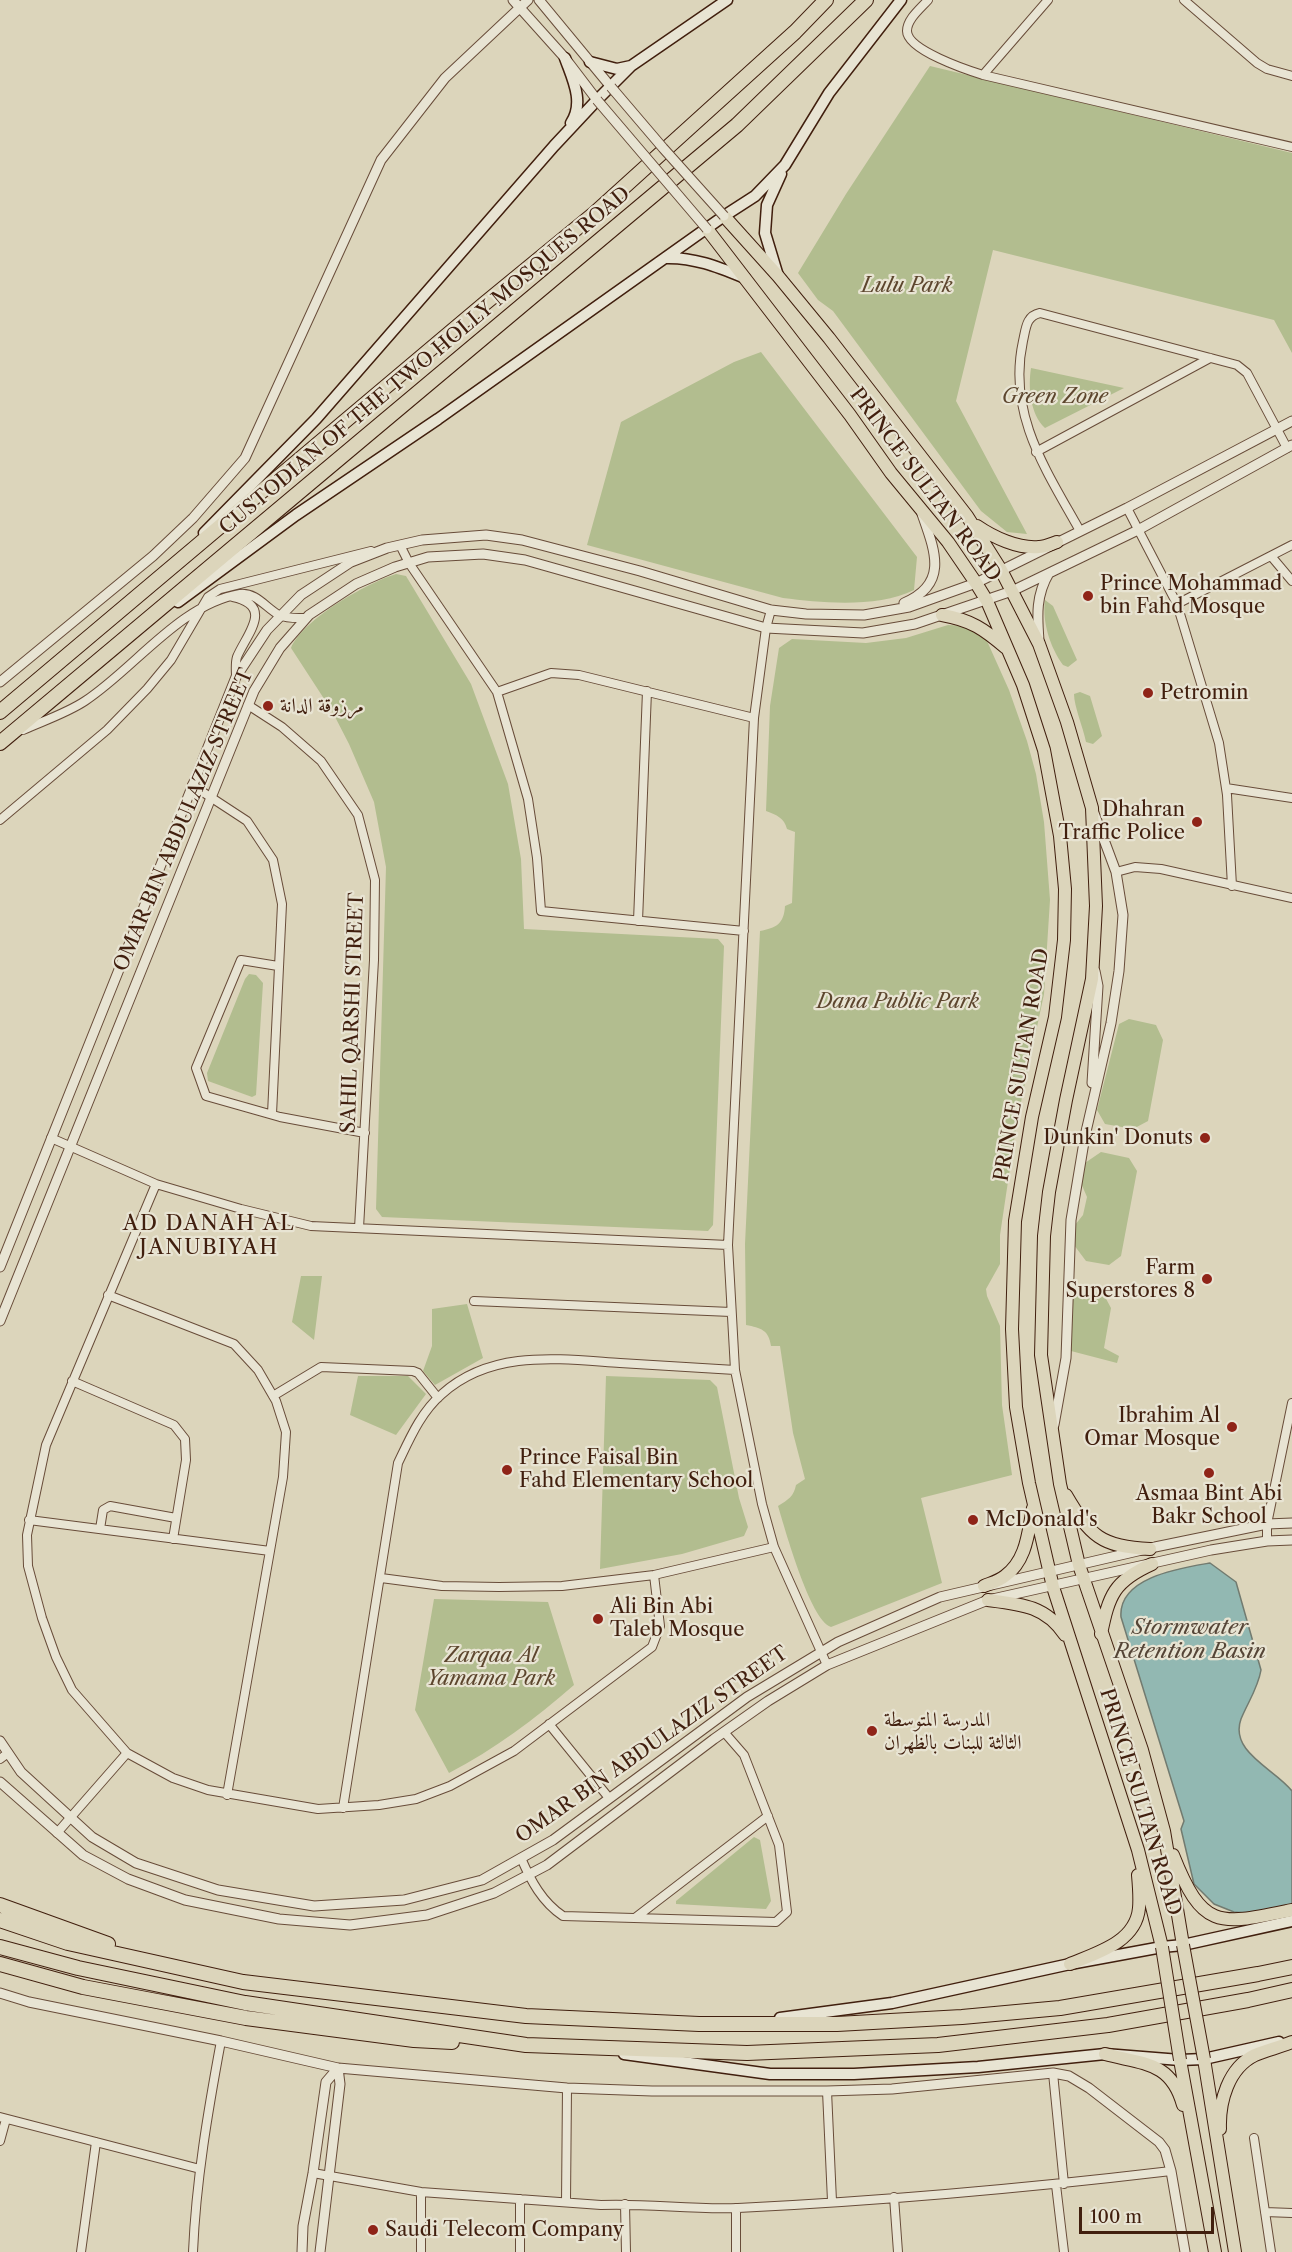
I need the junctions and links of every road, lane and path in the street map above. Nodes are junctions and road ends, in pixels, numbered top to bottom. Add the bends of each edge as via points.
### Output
1 (528, 0) edge
2 (539, 0) edge
3 (727, 0) edge
4 (826, 0) edge
5 (866, 0) edge
6 (901, 0) edge
7 (928, 0) edge
8 (1048, 0) edge
9 (1184, 0) edge
10 (516, 4) edge
11 (565, 58) junction
12 (590, 62) junction
13 (631, 66) junction
14 (983, 75) junction
15 (1292, 76) edge
16 (611, 87) junction
17 (597, 100) junction
18 (554, 146) junction
19 (1292, 147) edge
20 (785, 165) junction
21 (724, 216) junction
22 (707, 229) junction
23 (665, 258) junction
24 (778, 276) junction
25 (745, 278) junction
26 (1210, 358) junction
27 (1292, 421) edge
28 (1276, 429) junction
29 (1289, 447) edge
30 (1036, 452) junction
31 (1127, 508) junction
32 (920, 509) junction
33 (972, 523) junction
34 (1138, 530) junction
35 (1080, 531) junction
36 (1057, 542) junction
37 (400, 545) junction
38 (1292, 545) edge
39 (387, 548) junction
40 (1271, 556) junction
41 (409, 563) junction
42 (1001, 570) junction
43 (164, 573) junction
44 (1049, 573) junction
45 (1292, 581) edge
46 (976, 583) junction
47 (1012, 591) junction
48 (231, 597) junction
49 (987, 601) junction
50 (1177, 604) junction
51 (202, 608) junction
52 (771, 610) junction
53 (881, 612) junction
54 (942, 615) junction
55 (281, 616) junction
56 (306, 618) junction
57 (766, 628) junction
58 (1039, 645) junction
59 (1008, 649) junction
60 (236, 676) junction
61 (0, 682) edge
62 (61, 691) junction
63 (647, 691) junction
64 (497, 692) junction
65 (248, 705) junction
66 (0, 712) edge
67 (754, 718) junction
68 (2, 741) edge
69 (192, 785) junction
70 (1226, 788) junction
71 (210, 797) junction
72 (1292, 798) edge
73 (1092, 808) junction
74 (0, 820) edge
75 (1116, 872) junction
76 (1232, 885) junction
77 (1292, 898) edge
78 (638, 921) junction
79 (744, 931) junction
80 (1094, 965) junction
81 (278, 966) junction
82 (1090, 1112) junction
83 (272, 1114) junction
84 (365, 1133) junction
85 (51, 1138) junction
86 (70, 1146) junction
87 (156, 1184) junction
88 (359, 1228) junction
89 (728, 1245) junction
90 (0, 1267) edge
91 (108, 1295) junction
92 (474, 1301) dead end
93 (731, 1312) junction
94 (0, 1321) edge
95 (735, 1370) junction
96 (72, 1381) junction
97 (273, 1396) junction
98 (438, 1398) junction
99 (1292, 1403) edge
100 (1052, 1434) junction
101 (1060, 1484) junction
102 (1034, 1503) junction
103 (177, 1518) junction
104 (29, 1520) junction
105 (1292, 1523) edge
106 (1267, 1524) junction
107 (100, 1529) junction
108 (173, 1539) junction
109 (1292, 1540) edge
110 (1266, 1541) junction
111 (774, 1547) junction
112 (1150, 1548) junction
113 (270, 1551) junction
114 (1152, 1564) junction
115 (1079, 1565) junction
116 (1050, 1572) junction
117 (654, 1575) junction
118 (381, 1578) junction
119 (1082, 1580) junction
120 (984, 1586) junction
121 (1053, 1587) junction
122 (988, 1600) junction
123 (1101, 1635) junction
124 (1073, 1648) junction
125 (821, 1652) junction
126 (827, 1665) junction
127 (549, 1724) junction
128 (724, 1732) junction
129 (0, 1742) edge
130 (127, 1753) junction
131 (4, 1756) edge
132 (0, 1782) edge
133 (227, 1795) junction
134 (609, 1798) junction
135 (343, 1808) junction
136 (768, 1816) junction
137 (71, 1818) junction
138 (1164, 1831) junction
139 (57, 1833) junction
140 (1138, 1850) junction
141 (521, 1858) junction
142 (529, 1876) junction
143 (0, 1905) edge
144 (1292, 1910) edge
145 (635, 1918) junction
146 (0, 1920) edge
147 (1292, 1921) edge
148 (1184, 1945) junction
149 (0, 1947) edge
150 (1162, 1947) junction
151 (0, 1964) edge
152 (1070, 1964) junction
153 (1292, 1967) edge
154 (204, 1974) junction
155 (1292, 1990) edge
156 (0, 1993) edge
157 (699, 2024) junction
158 (221, 2041) junction
159 (1292, 2041) edge
160 (526, 2045) junction
161 (570, 2047) junction
162 (1105, 2054) junction
163 (1204, 2059) junction
164 (1180, 2060) junction
165 (338, 2068) junction
166 (1053, 2073) junction
167 (567, 2088) junction
168 (827, 2091) junction
169 (3, 2118) edge
170 (1254, 2138) dead end
171 (0, 2141) edge
172 (96, 2142) junction
173 (1199, 2159) junction
174 (200, 2169) junction
175 (1171, 2171) junction
176 (1221, 2172) junction
177 (313, 2173) junction
178 (327, 2177) junction
179 (1060, 2184) junction
180 (421, 2192) junction
181 (894, 2197) junction
182 (520, 2199) junction
183 (832, 2201) junction
184 (566, 2202) junction
185 (625, 2204) junction
186 (735, 2208) junction
187 (1265, 2212) junction
188 (1292, 2213) edge
189 (81, 2252) edge
190 (193, 2252) edge
191 (302, 2252) edge
192 (320, 2252) edge
193 (421, 2252) edge
194 (520, 2252) edge
195 (626, 2252) edge
196 (736, 2252) edge
197 (898, 2252) edge
198 (1064, 2252) edge
199 (1185, 2252) edge
200 (1215, 2252) edge
201 (1235, 2252) edge
202 (1271, 2252) edge

1 - 10 street
2 - 12 street
3 - 13 main road
4 - 43 highway, CUSTODIAN OF THE TWO HOLLY MOSQUES ROAD via 594,214
5 - 62 highway, CUSTODIAN OF THE TWO HOLLY MOSQUES ROAD via 737,125
6 - 20 main road via 829,93
7 - 14 street via 910,23 909,38 948,62
8 - 14 street
9 - 15 street via 1257,63
10 - 11 street, PRINCE SULTAN ROAD
10 - 61 street via 445,78 381,160 244,458 193,518 153,556
11 - 17 street, PRINCE SULTAN ROAD
11 - 18 main road via 578,107
12 - 13 main road via 617,69
12 - 16 street
13 - 16 main road
14 - 19 street
16 - 17 main road
16 - 21 street, bridge
17 - 18 main road
17 - 22 street, PRINCE SULTAN ROAD, bridge
18 - 43 main road via 316,419
20 - 21 main road via 755,196
20 - 24 main road via 766,205 765,233
21 - 22 main road
21 - 24 main road, PRINCE SULTAN ROAD
22 - 23 main road
22 - 25 main road, PRINCE SULTAN ROAD
23 - 25 main road via 708,263
23 - 62 main road via 249,548
24 - 33 main road, PRINCE SULTAN ROAD
25 - 32 main road, PRINCE SULTAN ROAD
26 - 28 street via 1237,365 1247,373
26 - 30 street
26 - 30 street via 1041,313 1033,315 1028,320 1020,353 1018,384
27 - 28 street
28 - 29 street
28 - 31 street
29 - 34 street, OMAR BIN ABDULAZIZ STREET
30 - 35 street
31 - 34 street
31 - 35 street
32 - 46 main road, PRINCE SULTAN ROAD
32 - 53 street via 934,546 935,572 916,598
33 - 36 main road via 1017,544 1039,547
33 - 42 main road, PRINCE SULTAN ROAD
34 - 44 street, OMAR BIN ABDULAZIZ STREET
34 - 50 street
35 - 36 street
36 - 42 street
37 - 39 street
37 - 41 street
37 - 52 street via 486,535 522,540
38 - 40 street
39 - 51 street via 219,589
39 - 55 street via 351,562 301,595
40 - 45 street
40 - 50 street
41 - 56 street, OMAR BIN ABDULAZIZ STREET via 356,584
41 - 57 street, OMAR BIN ABDULAZIZ STREET via 428,557 483,554 525,560
41 - 64 street
42 - 46 street
42 - 47 main road, PRINCE SULTAN ROAD
43 - 66 highway, CUSTODIAN OF THE TWO HOLLY MOSQUES ROAD
44 - 47 street, OMAR BIN ABDULAZIZ STREET
44 - 58 street via 1037,604
46 - 49 main road, PRINCE SULTAN ROAD
46 - 53 street via 909,607
47 - 49 street, OMAR BIN ABDULAZIZ STREET
47 - 58 main road, PRINCE SULTAN ROAD
48 - 51 street
48 - 55 street via 250,594
48 - 60 street via 250,604 255,617 255,625 236,661
49 - 54 street, OMAR BIN ABDULAZIZ STREET
49 - 59 main road, PRINCE SULTAN ROAD
50 - 70 street via 1219,743
51 - 68 street via 86,701
51 - 74 street via 171,660 147,689 107,730
52 - 53 street via 806,614
52 - 57 street
54 - 57 street, OMAR BIN ABDULAZIZ STREET via 863,633
54 - 59 main road via 976,625
55 - 56 street
55 - 60 street
56 - 65 street, OMAR BIN ABDULAZIZ STREET via 280,648
57 - 67 street
58 - 73 main road, PRINCE SULTAN ROAD
59 - 102 main road, PRINCE SULTAN ROAD via 1044,750 1065,889 1064,940 1054,1017 1015,1221 1012,1329 1016,1407
60 - 69 street
62 - 68 highway, CUSTODIAN OF THE TWO HOLLY MOSQUES ROAD
63 - 64 street via 579,675 551,673
63 - 67 street
63 - 78 street
64 - 78 street via 528,799 540,911
65 - 71 street, OMAR BIN ABDULAZIZ STREET
65 - 84 street, SAHIL QARSHI STREET via 282,727 321,761 358,815 375,880
67 - 79 street
69 - 71 street
69 - 85 street
70 - 72 street
70 - 76 street
71 - 81 street via 247,820 273,860 282,904
71 - 86 street, OMAR BIN ABDULAZIZ STREET
73 - 75 street
73 - 80 main road, PRINCE SULTAN ROAD
75 - 76 street via 1135,867 1161,869
75 - 82 street via 1123,915 1119,971
76 - 77 street
78 - 79 street
79 - 89 street
80 - 82 street via 1098,986
80 - 100 main road, PRINCE SULTAN ROAD via 1057,1146 1044,1236 1041,1355
81 - 83 street
81 - 83 street via 241,960 196,1068 206,1096
82 - 100 street via 1071,1221 1066,1359
83 - 84 street
84 - 88 street, SAHIL QARSHI STREET
85 - 86 street
85 - 90 street
86 - 87 street
86 - 94 street, OMAR BIN ABDULAZIZ STREET
87 - 88 street via 311,1226
87 - 91 street
88 - 89 street
89 - 93 street
91 - 96 street
91 - 97 street via 234,1344 258,1370
92 - 93 street
93 - 95 street
95 - 98 street via 542,1358 510,1361 477,1371
95 - 111 street via 754,1471
96 - 103 street via 174,1425 185,1438 186,1460
96 - 104 street via 46,1445
97 - 98 street via 321,1366 413,1371
97 - 113 street via 286,1432 283,1477
98 - 118 street via 417,1423 398,1463
99 - 106 street
100 - 101 main road, PRINCE SULTAN ROAD
101 - 112 main road via 1092,1532 1124,1548
101 - 115 main road, PRINCE SULTAN ROAD
102 - 116 main road, PRINCE SULTAN ROAD
102 - 120 main road via 1021,1559 1006,1576
103 - 107 street via 110,1506 103,1510
103 - 108 street
104 - 107 street
104 - 130 street via 28,1566 56,1657 72,1690
105 - 106 street, OMAR BIN ABDULAZIZ STREET
106 - 110 street
106 - 112 street, OMAR BIN ABDULAZIZ STREET
107 - 108 street
108 - 113 street
109 - 110 street
110 - 114 street
111 - 117 street
111 - 125 street
112 - 115 street, OMAR BIN ABDULAZIZ STREET
113 - 133 street
114 - 119 street
114 - 123 main road via 1131,1573 1115,1590
115 - 116 street, OMAR BIN ABDULAZIZ STREET
115 - 119 main road, PRINCE SULTAN ROAD
116 - 120 street, OMAR BIN ABDULAZIZ STREET
116 - 121 main road, PRINCE SULTAN ROAD
117 - 118 street via 562,1586 499,1587 442,1586
117 - 127 street via 660,1626 652,1647
118 - 135 street
119 - 121 street
119 - 123 main road, PRINCE SULTAN ROAD
120 - 125 street, OMAR BIN ABDULAZIZ STREET via 940,1597
121 - 122 street
121 - 124 main road, PRINCE SULTAN ROAD
122 - 124 main road via 1036,1608 1057,1622
122 - 126 street
123 - 138 main road, PRINCE SULTAN ROAD via 1126,1702
124 - 140 main road, PRINCE SULTAN ROAD
125 - 126 street
125 - 134 street, OMAR BIN ABDULAZIZ STREET via 747,1697
126 - 128 street
127 - 134 street
127 - 135 street via 514,1751 450,1786 416,1799
128 - 136 street via 744,1755
128 - 142 street
129 - 131 street, OMAR BIN ABDULAZIZ STREET
130 - 133 street via 173,1778
130 - 137 street
131 - 137 street, OMAR BIN ABDULAZIZ STREET
132 - 139 street
133 - 135 street via 318,1809
134 - 141 street, OMAR BIN ABDULAZIZ STREET via 554,1840
136 - 145 street
136 - 145 street via 779,1845 787,1912 776,1922
137 - 139 street
137 - 141 street, OMAR BIN ABDULAZIZ STREET via 92,1838 136,1863 218,1890 314,1906 404,1900 482,1880
138 - 144 main road via 1186,1887 1210,1914 1242,1920
138 - 148 main road, PRINCE SULTAN ROAD
139 - 142 street via 83,1855 128,1879 185,1900 279,1919 350,1925 427,1914 494,1893
140 - 150 main road, PRINCE SULTAN ROAD
140 - 152 main road via 1139,1909 1135,1923 1118,1942
141 - 142 street
142 - 145 street via 549,1907 562,1916
143 - 154 highway
146 - 154 highway via 68,1943
147 - 148 main road
148 - 150 main road
148 - 163 main road, PRINCE SULTAN ROAD, bridge
149 - 160 highway via 78,1968 245,2003
150 - 152 main road
150 - 164 main road, PRINCE SULTAN ROAD, bridge
151 - 160 highway via 83,1987 246,2018 414,2040
152 - 157 main road via 892,2003 801,2017
153 - 157 highway via 1060,2008 837,2024
154 - 157 highway via 526,2016
155 - 161 highway via 1108,2025 938,2045 747,2053
156 - 158 street
158 - 165 street
158 - 174 street
159 - 163 main road
159 - 176 main road via 1253,2056 1239,2068 1223,2093
160 - 161 highway
161 - 162 main road via 770,2074 978,2067
162 - 164 main road
162 - 173 main road via 1156,2066 1169,2076 1180,2095
163 - 164 main road
163 - 176 main road, PRINCE SULTAN ROAD
164 - 173 main road, PRINCE SULTAN ROAD
165 - 167 street
165 - 177 street via 326,2082
165 - 178 street via 340,2084
166 - 168 street
166 - 175 street via 1069,2076 1089,2088 1154,2136 1165,2150
166 - 179 street
167 - 168 street
167 - 184 street
168 - 183 street
169 - 171 street
169 - 172 street
170 - 187 street
172 - 174 street
172 - 189 street
173 - 200 main road, PRINCE SULTAN ROAD
174 - 190 street
175 - 179 street
175 - 199 street
176 - 201 main road, PRINCE SULTAN ROAD
177 - 178 street
177 - 191 street
178 - 180 street
178 - 192 street
179 - 181 street
179 - 198 street
180 - 182 street
180 - 193 street
181 - 183 street
181 - 197 street
182 - 184 street
182 - 194 street
183 - 186 street
184 - 185 street
185 - 186 street
185 - 195 street
186 - 196 street
187 - 188 street
187 - 202 street

